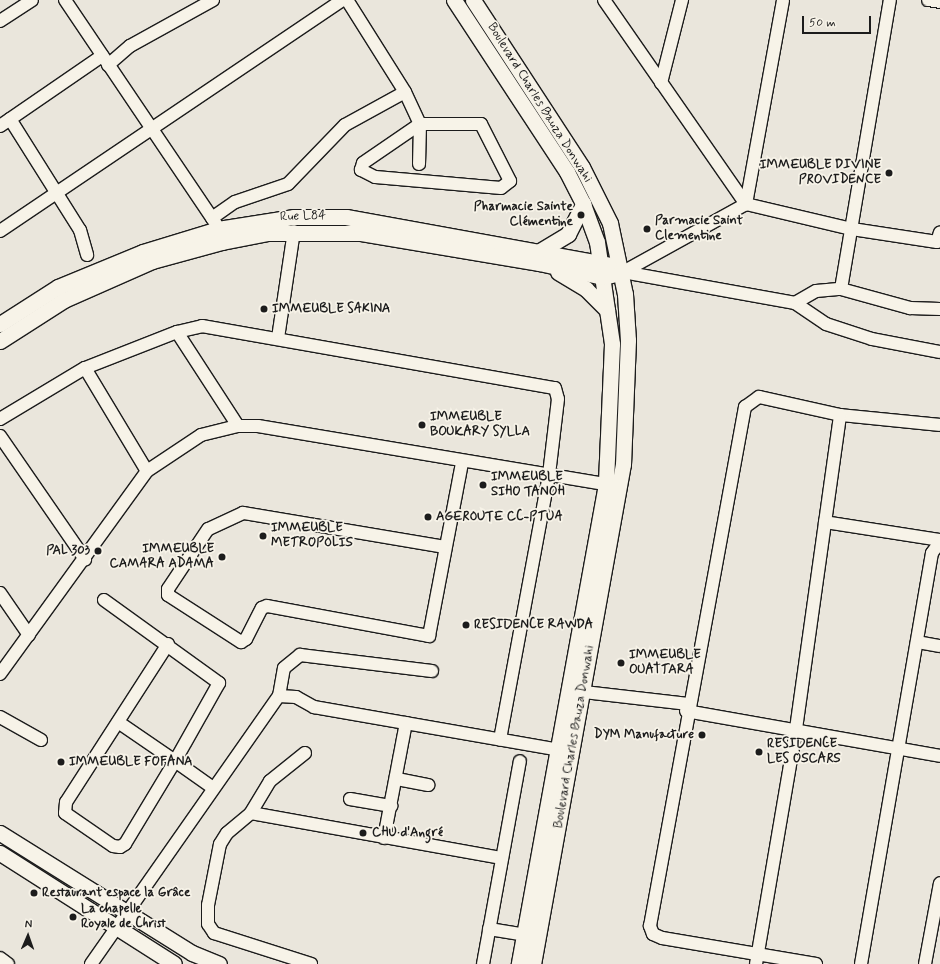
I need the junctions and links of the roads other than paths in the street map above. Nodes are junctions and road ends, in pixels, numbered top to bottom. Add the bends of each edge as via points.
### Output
1 (32, 0) edge
2 (65, 0) edge
3 (213, 0) edge
4 (342, 0) edge
5 (347, 0) edge
6 (454, 0) edge
7 (473, 0) edge
8 (604, 0) edge
9 (682, 0) edge
10 (783, 0) edge
11 (890, 0) edge
12 (928, 0) edge
13 (940, 2) edge
14 (0, 21) edge
15 (105, 61) junction
16 (661, 83) junction
17 (405, 92) junction
18 (5, 123) edge
19 (420, 124) junction
20 (152, 130) junction
21 (419, 164) dead end
22 (56, 191) junction
23 (583, 204) junction
24 (746, 204) junction
25 (215, 223) junction
26 (852, 229) junction
27 (0, 231) edge
28 (294, 231) junction
29 (939, 239) edge
30 (87, 256) dead end
31 (539, 257) junction
32 (601, 261) junction
33 (623, 272) junction
34 (603, 277) junction
35 (841, 288) junction
36 (796, 303) junction
37 (607, 310) junction
38 (940, 310) edge
39 (0, 324) edge
40 (177, 332) junction
41 (278, 338) junction
42 (0, 341) edge
43 (940, 352) edge
44 (85, 368) junction
45 (840, 415) junction
46 (0, 419) edge
47 (940, 425) edge
48 (238, 426) junction
49 (0, 436) edge
50 (462, 463) junction
51 (148, 471) junction
52 (549, 475) junction
53 (606, 484) junction
54 (825, 522) junction
55 (940, 541) edge
56 (445, 547) junction
57 (85, 559) junction
58 (0, 593) edge
59 (104, 600) dead end
60 (29, 636) junction
61 (917, 642) junction
62 (168, 644) junction
63 (940, 646) edge
64 (432, 671) dead end
65 (0, 674) edge
66 (584, 692) junction
67 (279, 696) junction
68 (687, 707) junction
69 (0, 717) edge
70 (118, 722) junction
71 (406, 723) junction
72 (796, 729) junction
73 (500, 739) junction
74 (40, 740) dead end
75 (900, 747) junction
76 (556, 749) junction
77 (572, 752) junction
78 (305, 753) dead end
79 (940, 756) edge
80 (176, 761) junction
81 (520, 761) dead end
82 (397, 779) junction
83 (428, 785) dead end
84 (213, 788) junction
85 (350, 799) dead end
86 (391, 806) junction
87 (251, 813) junction
88 (0, 833) edge
89 (384, 838) junction
90 (0, 853) edge
91 (502, 858) junction
92 (940, 884) edge
93 (127, 912) junction
94 (117, 926) junction
95 (489, 929) junction
96 (531, 936) junction
97 (0, 958) edge
98 (757, 958) edge
99 (8, 964) edge
100 (91, 964) edge
101 (174, 964) edge
102 (219, 964) edge
103 (311, 964) edge
104 (483, 964) edge
105 (519, 964) edge
106 (533, 964) edge
107 (816, 964) edge
108 (861, 964) edge
109 (925, 964) edge

1 - 14 street
2 - 15 street
3 - 15 street
4 - 20 street
5 - 17 street
6 - 23 main road, Boulevard Charles Bauza Donwahi via 567,172
7 - 33 main road, Boulevard Charles Bauza Donwahi via 582,167 610,223
8 - 16 street
9 - 16 street
10 - 24 street
11 - 26 street
12 - 13 street
15 - 18 street
15 - 20 street
16 - 24 street
17 - 19 street
17 - 25 street via 345,125 288,184 235,202
18 - 22 street
19 - 19 street via 481,124 510,181 507,187 375,177 361,170 363,162
19 - 21 street
20 - 22 street
20 - 25 street
22 - 27 street
22 - 30 street via 80,230
23 - 31 main road via 568,234
23 - 32 main road, Boulevard Charles Bauza Donwahi
24 - 26 street
24 - 33 street
25 - 31 main road, Rue L84 via 294,217 346,217
25 - 39 main road, Rue L84 via 94,270
26 - 29 street
26 - 35 street
28 - 31 main road via 361,233
28 - 41 street
28 - 42 main road via 222,242 152,261 64,300
31 - 32 main road, Rue L84
31 - 34 main road
31 - 37 main road via 586,289
32 - 33 main road, Rue L84
32 - 34 main road, Boulevard Charles Bauza Donwahi
33 - 34 main road
33 - 36 street
33 - 66 main road, Boulevard Charles Bauza Donwahi via 628,340 623,464
34 - 37 main road, Boulevard Charles Bauza Donwahi
35 - 36 street via 816,291
35 - 38 street via 910,308
36 - 43 street via 826,324 872,339
37 - 53 main road, Boulevard Charles Bauza Donwahi via 612,351
40 - 41 street via 202,326
40 - 44 street
40 - 48 street
41 - 52 street via 555,388 558,399
44 - 46 street
44 - 51 street
45 - 47 street
45 - 54 street
45 - 68 street via 759,397 745,407
48 - 50 street via 258,426
48 - 51 street via 201,435
49 - 57 street
50 - 52 street
50 - 56 street
51 - 57 street
52 - 53 street
52 - 73 street
53 - 76 main road, Boulevard Charles Bauza Donwahi
54 - 55 street
54 - 72 street
55 - 61 street via 932,553
56 - 56 street via 243,513 208,529 168,589 168,595 241,642 246,639 262,608 267,606 429,636
57 - 60 street
58 - 60 street
59 - 62 street
60 - 65 street
61 - 63 street
61 - 75 street
62 - 70 street
62 - 80 street via 219,683
64 - 67 street via 300,655 284,668
66 - 68 street
66 - 77 main road, Boulevard Charles Bauza Donwahi
67 - 71 street via 296,697 314,707
67 - 84 street
68 - 72 street
68 - 98 street via 650,926 653,934 662,938
69 - 74 street
70 - 80 street
70 - 80 street via 66,802 65,813 113,846 125,844
71 - 73 street
71 - 82 street
72 - 75 street
72 - 98 street
73 - 76 street
75 - 79 street
75 - 108 street
76 - 77 street
76 - 96 main road, Boulevard Charles Bauza Donwahi
77 - 96 main road, Boulevard Charles Bauza Donwahi
78 - 87 street via 270,781
80 - 84 street
81 - 91 street
82 - 83 street
82 - 86 street
84 - 93 street
85 - 86 street
86 - 89 street
87 - 89 street
87 - 103 street via 227,833 220,844 208,905 208,924 214,933
88 - 93 main road
89 - 91 street
90 - 94 main road
91 - 95 street
92 - 109 street
93 - 94 street
93 - 102 main road via 192,953
94 - 100 street
94 - 101 main road
95 - 96 street
95 - 104 street
96 - 105 main road, Boulevard Charles Bauza Donwahi
96 - 106 main road, Boulevard Charles Bauza Donwahi
97 - 99 street
98 - 107 street

